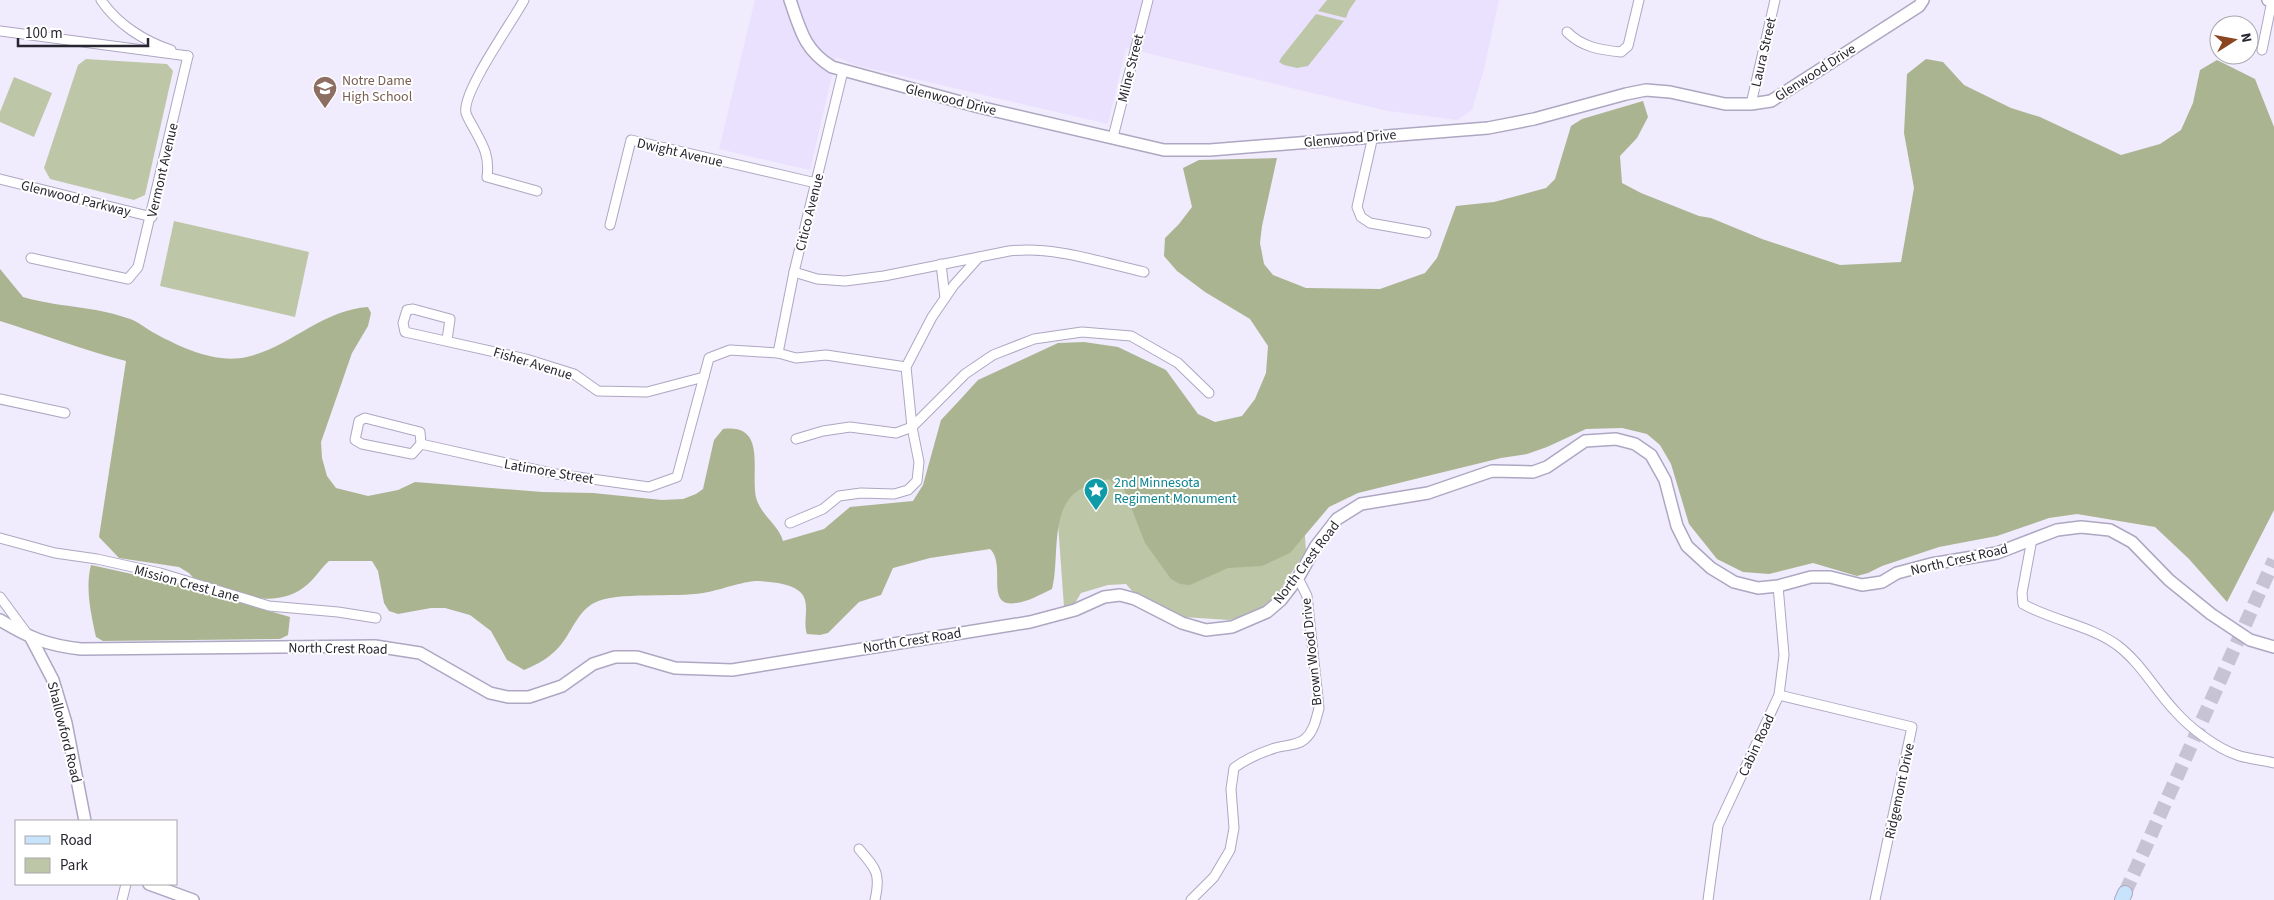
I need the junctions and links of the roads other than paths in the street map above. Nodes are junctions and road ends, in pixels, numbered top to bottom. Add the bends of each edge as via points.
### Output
1 (101, 0) edge
2 (524, 0) edge
3 (790, 0) edge
4 (1148, 0) edge
5 (1639, 0) edge
6 (1775, 0) edge
7 (1923, 0) edge
8 (2271, 1) edge
9 (0, 32) edge
10 (1567, 32) dead end
11 (2262, 50) dead end
12 (188, 56) junction
13 (843, 71) junction
14 (1752, 104) junction
15 (1373, 136) junction
16 (1113, 137) junction
17 (0, 179) edge
18 (816, 183) junction
19 (537, 191) dead end
20 (152, 217) junction
21 (610, 225) dead end
22 (1426, 233) dead end
23 (979, 257) junction
24 (31, 258) dead end
25 (941, 264) junction
26 (794, 272) junction
27 (1144, 272) dead end
28 (945, 298) junction
29 (447, 340) junction
30 (778, 353) junction
31 (906, 367) junction
32 (704, 377) junction
33 (1209, 393) dead end
34 (0, 399) edge
35 (65, 413) dead end
36 (912, 427) junction
37 (796, 439) dead end
38 (421, 444) junction
39 (790, 524) dead end
40 (0, 538) edge
41 (2032, 539) junction
42 (1298, 578) junction
43 (1778, 586) junction
44 (0, 597) edge
45 (376, 618) dead end
46 (0, 620) edge
47 (31, 638) junction
48 (2274, 647) edge
49 (1779, 695) junction
50 (2274, 763) edge
51 (85, 820) edge
52 (859, 849) dead end
53 (126, 885) edge
54 (152, 885) edge
55 (122, 900) edge
56 (193, 900) edge
57 (875, 900) edge
58 (1191, 900) edge
59 (1708, 900) edge
60 (1875, 900) edge

1 - 12 street via 118,20 136,34 153,44
2 - 19 street via 478,78 466,112 486,152 489,163 487,177
3 - 13 street, Glenwood Drive via 808,47 821,60
4 - 16 street, Milne Street
5 - 10 street via 1628,46 1621,52 1596,49 1576,41
6 - 14 street, Laura Street
7 - 14 street, Glenwood Drive via 1919,6 1770,101
8 - 11 street
9 - 12 street
12 - 20 street, Vermont Avenue
13 - 16 street, Glenwood Drive via 979,107
13 - 18 street, Citico Avenue
14 - 15 street, Glenwood Drive via 1725,104 1646,90 1488,128
15 - 16 street, Glenwood Drive via 1192,150 1164,150
15 - 22 street via 1357,207 1361,217 1370,223
17 - 20 street, Glenwood Parkway
18 - 21 street, Dwight Avenue via 631,140
18 - 26 street, Citico Avenue
20 - 24 street, Vermont Avenue via 138,268 128,279
23 - 25 street
23 - 27 street via 1029,248
23 - 28 street
25 - 26 street via 845,280
25 - 28 street
26 - 30 street, Citico Avenue
28 - 31 street
29 - 29 street, Fisher Avenue via 450,319 407,310 403,323 405,332
29 - 32 street, Fisher Avenue via 574,374 598,391 647,392
30 - 31 street via 796,358 826,355
30 - 32 street via 730,350 709,358
31 - 36 street
32 - 38 street, Latimore Street via 677,477 649,487 556,474
33 - 36 street via 1178,363 1131,336 1082,332 1034,339 993,355 964,374
34 - 35 street
36 - 37 street via 896,433 850,427
36 - 39 street via 919,462 917,480 908,490 894,494 839,496
38 - 38 street via 420,432 365,418 359,421 354,440 412,454
40 - 45 street, Mission Crest Lane via 55,553 160,573 269,606
41 - 43 street, North Crest Road via 1997,553 1897,573 1882,582 1862,585 1830,577 1812,577
41 - 48 street, North Crest Road via 2057,530 2081,527 2110,530 2132,542 2169,580 2211,614 2250,640
41 - 50 street via 2023,604 2039,613 2074,623 2117,645 2140,667 2174,711 2202,735 2236,755
42 - 43 street, North Crest Road via 1316,546 1337,519 1361,504 1428,493 1492,471 1533,472 1547,467 1585,441 1616,439 1635,444 1651,454 1665,480 1672,512 1687,546 1711,568 1734,582 1758,588
42 - 47 street, North Crest Road via 1267,612 1232,627 1206,630 1182,623 1135,599 1120,595 1104,597 1075,610 1030,622 732,670 675,668 637,657 615,657 593,664 562,686 529,697 490,693 420,653 375,646 81,649
42 - 58 street, Brown Wood Drive via 1307,596 1319,708 1315,725 1305,740 1247,758 1234,768 1231,789 1234,828 1230,850 1214,878
43 - 49 street, Cabin Road via 1784,655
44 - 47 street, Shallowford Road
46 - 47 street, North Crest Road
47 - 51 street, Shallowford Road via 53,680 66,723
49 - 59 street, Cabin Road via 1718,826
49 - 60 street, Ridgemont Drive via 1912,727
52 - 57 street via 876,869 879,882
53 - 55 street
54 - 56 street

